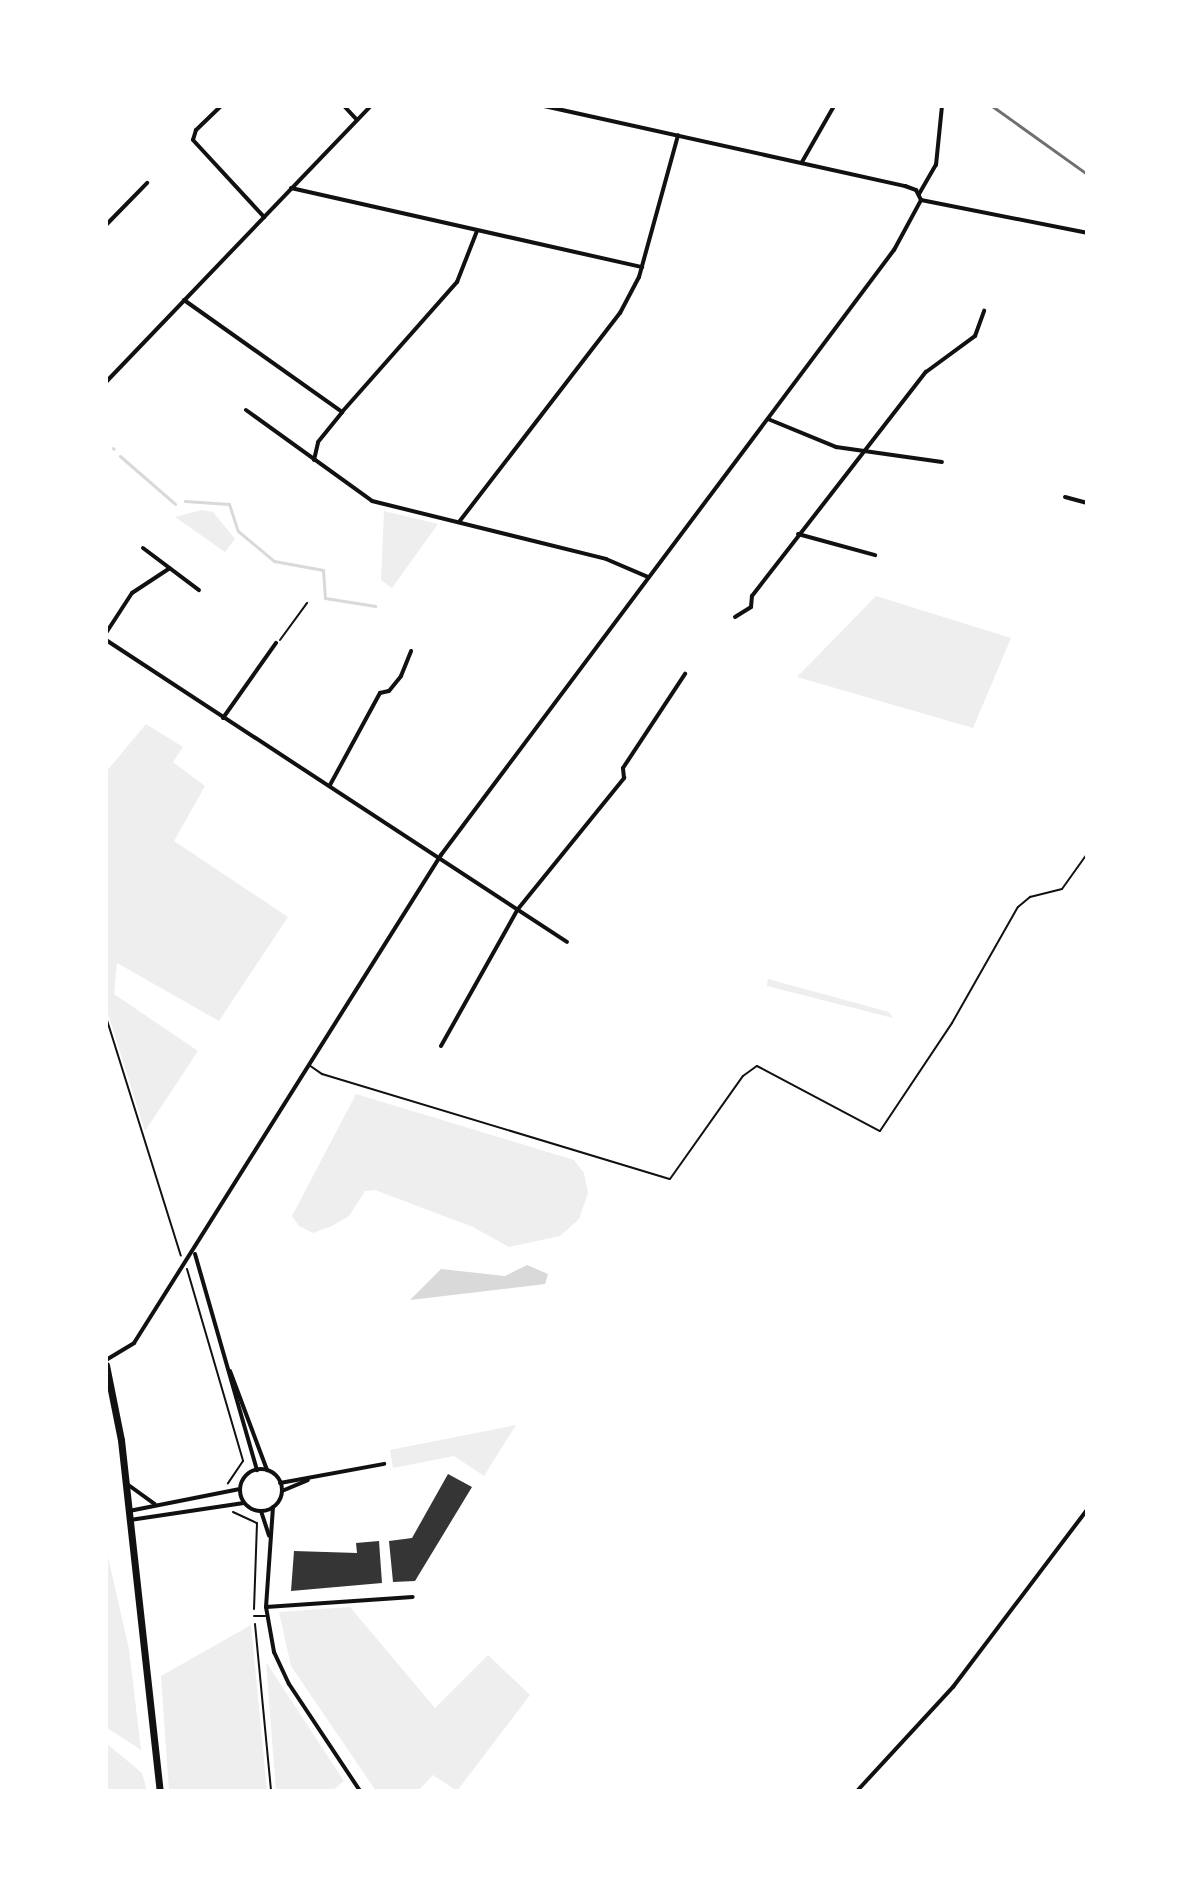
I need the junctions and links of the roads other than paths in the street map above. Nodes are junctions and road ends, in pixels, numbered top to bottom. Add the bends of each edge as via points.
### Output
1 (221, 106) edge
2 (344, 106) edge
3 (371, 106) edge
4 (544, 106) edge
5 (834, 106) edge
6 (942, 106) edge
7 (357, 120) junction
8 (678, 135) junction
9 (802, 162) junction
10 (147, 183) dead end
11 (291, 188) junction
12 (920, 197) junction
13 (264, 217) junction
14 (106, 225) edge
15 (477, 230) junction
16 (1087, 233) edge
17 (642, 267) junction
18 (183, 300) junction
19 (984, 311) dead end
20 (106, 382) edge
21 (246, 410) dead end
22 (342, 412) junction
23 (768, 419) junction
24 (862, 451) junction
25 (314, 460) junction
26 (942, 462) dead end
27 (1065, 497) dead end
28 (1087, 503) edge
29 (459, 522) junction
30 (798, 534) junction
31 (143, 548) dead end
32 (875, 555) dead end
33 (170, 568) junction
34 (648, 577) junction
35 (199, 590) dead end
36 (735, 617) dead end
37 (106, 633) edge
38 (106, 640) edge
39 (276, 643) road end
40 (411, 651) dead end
41 (685, 674) dead end
42 (223, 718) junction
43 (330, 785) junction
44 (1087, 854) edge
45 (441, 855) junction
46 (518, 909) junction
47 (567, 942) dead end
48 (441, 1046) dead end
49 (309, 1065) junction
50 (195, 1251) junction
51 (106, 1362) edge
52 (230, 1371) junction
53 (384, 1464) dead end
54 (257, 1470) junction
55 (267, 1470) junction
56 (308, 1480) junction
57 (280, 1483) junction
58 (127, 1484) junction
59 (240, 1489) junction
60 (282, 1491) junction
61 (244, 1503) junction
62 (157, 1504) junction
63 (273, 1507) junction
64 (1087, 1510) edge
65 (261, 1511) junction
66 (129, 1516) junction
67 (269, 1536) junction
68 (413, 1597) dead end
69 (266, 1607) junction
70 (254, 1616) road end
71 (266, 1616) junction
72 (160, 1791) edge
73 (360, 1791) edge
74 (857, 1791) edge

1 - 13 street via 196,130 193,140
2 - 7 street
3 - 7 street
4 - 8 street
5 - 9 street
6 - 12 street via 936,165
7 - 11 street
8 - 9 street
8 - 17 street
9 - 12 street
10 - 14 street
11 - 13 street
11 - 15 street
12 - 16 street
12 - 23 street via 910,227
13 - 18 street
15 - 17 street
15 - 22 street via 457,282
17 - 29 street via 620,313
18 - 20 street
18 - 22 street
19 - 24 street via 975,336 926,372
21 - 25 street
22 - 25 street via 318,442
23 - 24 street via 836,447
23 - 34 street
24 - 26 street
24 - 30 street
25 - 29 street via 372,501
27 - 28 street
29 - 34 street via 606,559
30 - 32 street
30 - 36 street via 752,596 751,607
31 - 33 street
33 - 35 street
33 - 37 street via 132,593
34 - 45 street
38 - 42 street
39 - 42 street
40 - 43 street via 401,676 389,691 380,693
41 - 46 street via 623,768 624,778
42 - 43 street
43 - 45 street
44 - 49 lane via 1062,889 1030,897 1018,907 952,1023 880,1131 768,1068 753,1067 670,1179 322,1074
45 - 46 street
45 - 49 street
46 - 47 street
46 - 48 street
49 - 50 street
50 - 51 street via 134,1343
50 - 52 street
51 - 58 main road
52 - 54 street
52 - 55 street
53 - 56 street
54 - 55 street
54 - 59 street
55 - 57 street
56 - 57 street
56 - 60 street
57 - 60 street
58 - 62 street
58 - 66 main road
59 - 61 street
59 - 62 street
60 - 63 street
61 - 65 street
61 - 66 street
62 - 66 street
63 - 65 street
63 - 67 street
64 - 74 street via 953,1687
65 - 67 street
66 - 72 main road
67 - 69 street
68 - 69 street
69 - 71 street
70 - 71 lane
71 - 73 street via 280,1668

